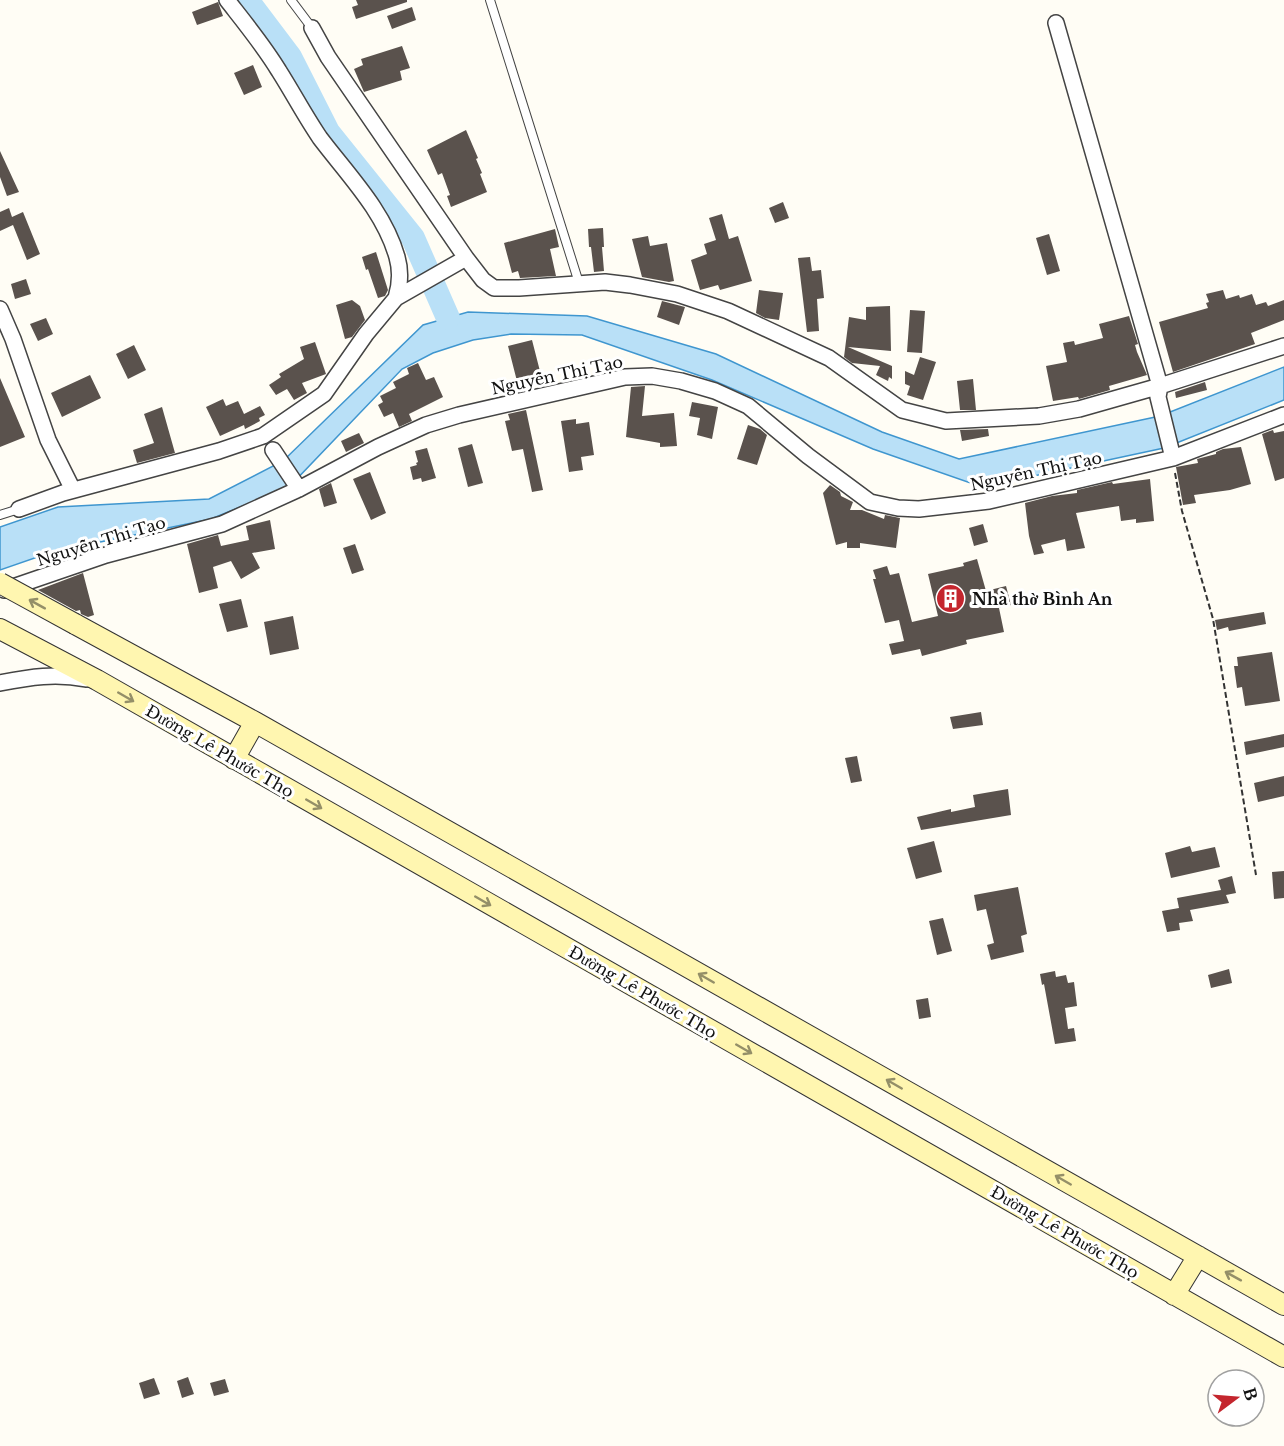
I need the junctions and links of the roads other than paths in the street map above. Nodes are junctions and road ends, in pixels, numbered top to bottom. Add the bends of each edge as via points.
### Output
1 (227, 0) edge
2 (291, 0) edge
3 (490, 0) edge
4 (1056, 23) dead end
5 (312, 28) joint
6 (461, 261) junction
7 (579, 284) junction
8 (401, 296) junction
9 (0, 309) edge
10 (1284, 346) edge
11 (1159, 392) junction
12 (1284, 415) edge
13 (263, 436) junction
14 (273, 450) joint
15 (1172, 453) junction
16 (298, 487) junction
17 (73, 490) junction
18 (19, 509) joint
19 (0, 515) edge
20 (0, 583) edge
21 (0, 592) edge
22 (0, 628) edge
23 (97, 680) junction
24 (0, 683) edge
25 (255, 722) junction
26 (234, 759) junction
27 (1198, 1256) junction
28 (1174, 1295) junction
29 (1284, 1305) edge
30 (1284, 1357) edge

1 - 8 street via 278,68 320,138 361,188 398,258
2 - 5 lane
3 - 7 lane
4 - 11 street
5 - 6 street
6 - 7 street via 494,288
6 - 8 street
7 - 11 street via 605,282 654,288 728,311 829,358 902,410 946,421 1039,416
8 - 13 street via 366,334 324,394
9 - 17 street via 48,440
10 - 11 street
11 - 15 street
12 - 15 street, Nguyễn Thị Tạo
13 - 14 lane
13 - 17 street
14 - 16 street
15 - 16 street, Nguyễn Thị Tạo via 989,501 898,508 870,502 747,406 681,381 639,376 600,381 426,425
16 - 21 street, Nguyễn Thị Tạo via 222,524 106,555
17 - 18 street
18 - 19 lane
25 -> 20 street, bridge
22 - 23 street, Đường Lê Phước Thọ
23 - 24 street via 56,675
23 -> 26 street, Đường Lê Phước Thọ
25 - 26 street
27 -> 25 street
26 -> 28 street, Đường Lê Phước Thọ
27 - 28 street
29 -> 27 street
28 - 30 street, Đường Lê Phước Thọ

